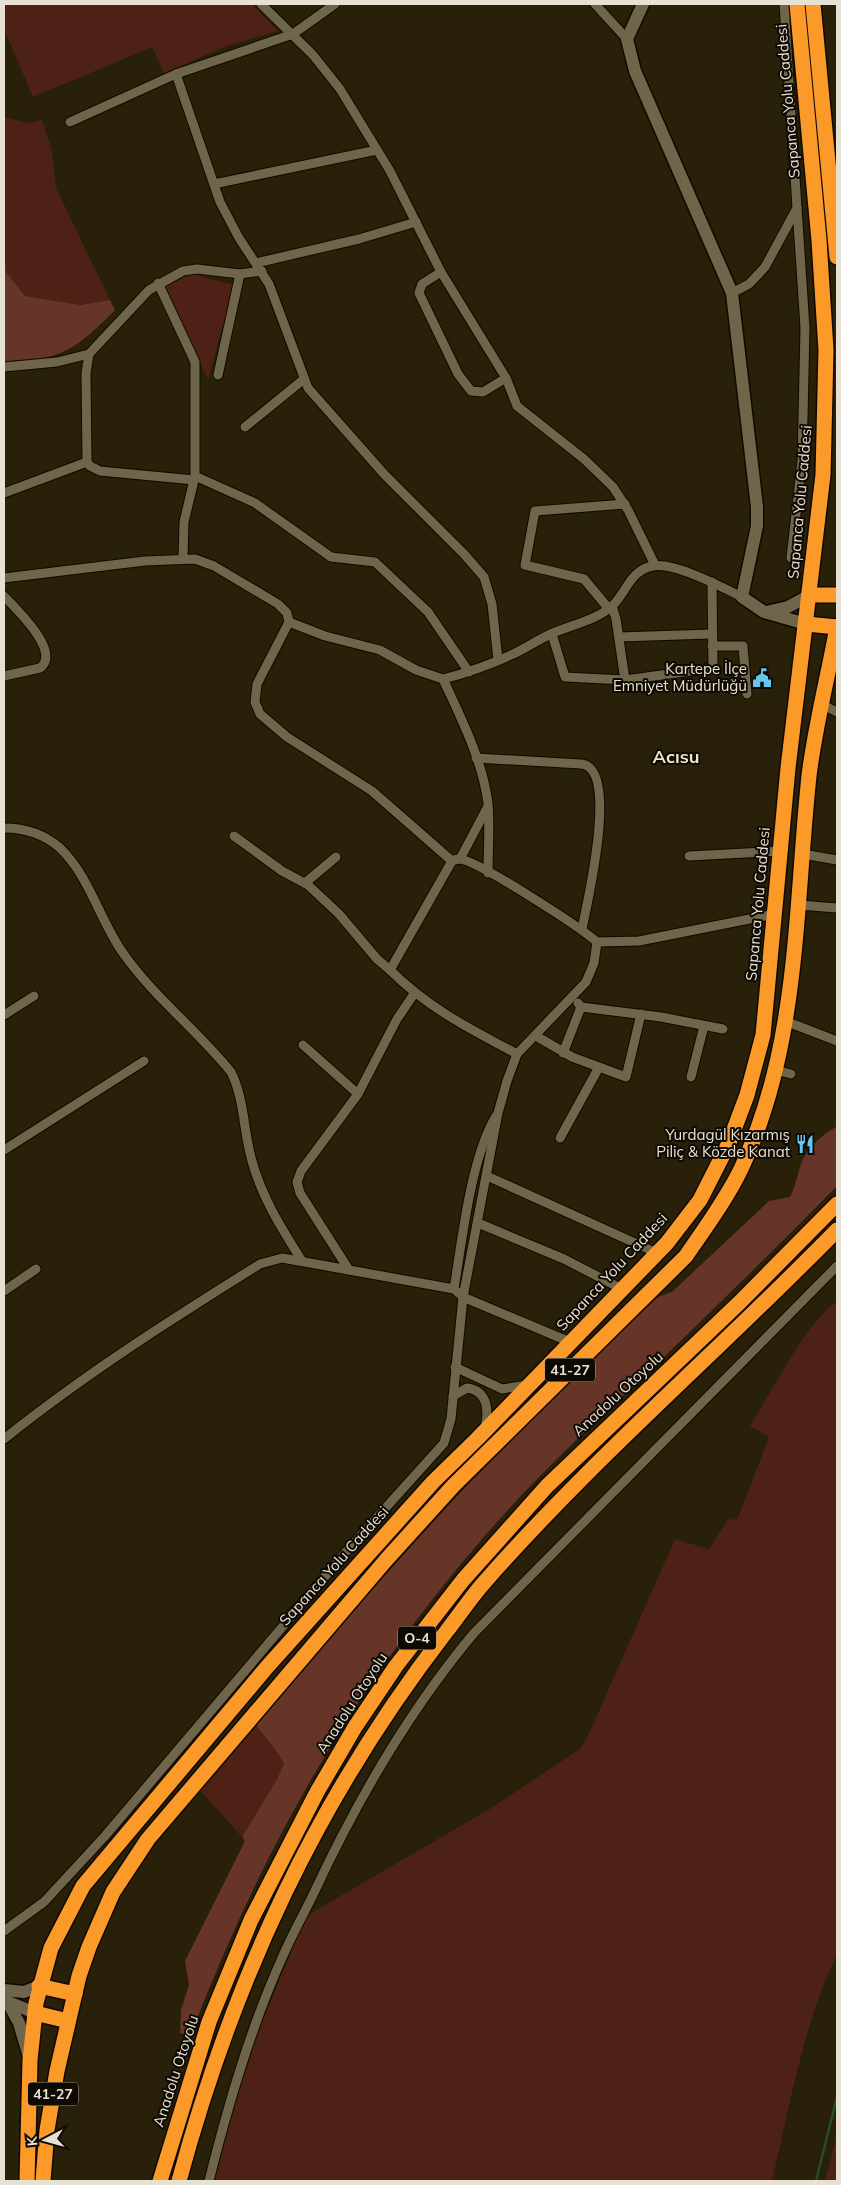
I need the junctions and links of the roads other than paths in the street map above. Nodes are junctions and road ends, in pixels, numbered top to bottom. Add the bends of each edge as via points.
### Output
1 (261, 4) edge
2 (334, 4) edge
3 (595, 4) edge
4 (643, 4) edge
5 (784, 4) edge
6 (797, 4) edge
7 (813, 4) edge
8 (293, 34) junction
9 (627, 40) junction
10 (176, 74) junction
11 (70, 122) dead end
12 (377, 150) junction
13 (214, 184) junction
14 (834, 197) edge
15 (797, 208) junction
16 (416, 222) junction
17 (837, 256) edge
18 (256, 262) junction
19 (262, 271) junction
20 (441, 272) junction
21 (240, 274) junction
22 (158, 283) junction
23 (732, 293) junction
24 (89, 354) junction
25 (4, 367) edge
26 (218, 375) dead end
27 (506, 378) junction
28 (304, 379) junction
29 (245, 427) dead end
30 (88, 462) junction
31 (195, 478) junction
32 (4, 493) edge
33 (625, 504) junction
34 (792, 558) dead end
35 (183, 559) junction
36 (655, 565) junction
37 (4, 578) edge
38 (712, 582) junction
39 (810, 595) junction
40 (837, 595) edge
41 (4, 596) edge
42 (742, 597) junction
43 (611, 607) junction
44 (764, 612) junction
45 (289, 622) junction
46 (806, 624) junction
47 (837, 627) edge
48 (552, 634) junction
49 (712, 634) junction
50 (619, 637) junction
51 (712, 646) junction
52 (498, 660) junction
53 (469, 672) junction
54 (4, 676) edge
55 (442, 679) junction
56 (624, 680) junction
57 (747, 694) dead end
58 (821, 704) junction
59 (837, 712) edge
60 (476, 758) junction
61 (488, 806) junction
62 (4, 828) edge
63 (234, 836) dead end
64 (780, 851) junction
65 (803, 854) junction
66 (689, 856) dead end
67 (336, 857) dead end
68 (456, 860) junction
69 (837, 860) edge
70 (488, 873) junction
71 (305, 883) junction
72 (799, 905) junction
73 (837, 908) edge
74 (775, 914) junction
75 (582, 929) junction
76 (597, 942) junction
77 (390, 970) junction
78 (414, 994) junction
79 (574, 995) junction
80 (34, 996) dead end
81 (581, 1007) junction
82 (641, 1014) junction
83 (4, 1016) edge
84 (785, 1021) junction
85 (704, 1026) junction
86 (723, 1030) dead end
87 (536, 1036) junction
88 (837, 1041) edge
89 (303, 1045) dead end
90 (562, 1053) junction
91 (517, 1054) junction
92 (144, 1061) dead end
93 (598, 1069) junction
94 (776, 1070) junction
95 (791, 1074) dead end
96 (691, 1077) dead end
97 (358, 1094) junction
98 (498, 1113) junction
99 (560, 1138) dead end
100 (4, 1150) edge
101 (487, 1176) junction
102 (837, 1204) edge
103 (478, 1223) junction
104 (837, 1230) edge
105 (657, 1253) junction
106 (302, 1261) junction
107 (837, 1266) edge
108 (36, 1269) dead end
109 (349, 1270) junction
110 (454, 1289) junction
111 (622, 1289) junction
112 (4, 1291) edge
113 (463, 1297) junction
114 (570, 1342) junction
115 (455, 1367) junction
116 (529, 1384) junction
117 (453, 1396) junction
118 (484, 1432) junction
119 (4, 1439) edge
120 (4, 1931) edge
121 (40, 1986) junction
122 (75, 1994) junction
123 (5, 1997) edge
124 (35, 2013) junction
125 (68, 2022) junction
126 (30, 2060) junction
127 (27, 2181) edge
128 (43, 2181) edge
129 (160, 2181) edge
130 (179, 2181) edge
131 (209, 2181) edge

1 - 8 street
2 - 8 street
3 - 9 street
4 - 9 street
5 - 15 street
6 - 39 highway, Sapanca Yolu Caddesi via 826,350 822,475
7 - 14 highway
8 - 10 street
8 - 12 street via 340,89
9 - 23 street via 650,108
10 - 11 street
10 - 13 street
12 - 13 street
12 - 16 street
13 - 18 street via 232,226
14 - 17 highway
15 - 23 street via 765,268 749,284
15 - 34 street via 805,328 802,461
16 - 18 street
16 - 20 street
18 - 19 street
19 - 21 street
19 - 28 street
20 - 27 street
20 - 27 street via 422,284 419,293 458,374 471,391 478,392
21 - 22 street via 190,269
21 - 26 street
22 - 24 street
22 - 31 street via 195,362
23 - 42 street via 757,507 757,526
24 - 25 street via 56,362
24 - 30 street via 86,373
27 - 33 street via 521,411 601,475
28 - 29 street
28 - 52 street via 312,394 369,458 484,577 492,604
30 - 31 street via 100,471
30 - 32 street
31 - 35 street via 184,522
31 - 53 street via 254,503 331,557 374,562 428,612
33 - 36 street
33 - 43 street via 534,511 525,565 584,579
35 - 37 street
35 - 45 street via 205,561 273,600 287,613
36 - 38 street
36 - 43 street via 635,576
38 - 42 street
38 - 49 street
39 - 40 highway
39 - 44 street via 788,606
39 - 46 highway, Sapanca Yolu Caddesi
41 - 54 street via 43,644 47,659 40,668
42 - 44 street
43 - 48 street via 588,621
43 - 50 street
44 - 46 street
45 - 55 street via 325,636 380,650 416,670
45 - 68 street via 257,684 255,702 260,714 287,736 372,791
46 - 47 highway
46 - 64 highway, Sapanca Yolu Caddesi
47 - 58 highway, 41-27
48 - 52 street
48 - 56 street via 565,677
49 - 50 street
49 - 51 street
50 - 56 street
51 - 56 street via 713,668
51 - 57 street via 743,646
52 - 53 street
53 - 55 street
55 - 60 street
58 - 59 street
58 - 65 highway, 41-27 via 809,775
60 - 61 street
60 - 75 street via 586,764 592,769 599,797 600,825
61 - 68 street
61 - 70 street
62 - 106 street via 44,837 70,859 123,954 231,1072 237,1085 259,1183 278,1223
63 - 71 street via 282,871
64 - 66 street
64 - 74 highway, Sapanca Yolu Caddesi
65 - 69 street
65 - 72 highway, 41-27
67 - 71 street
68 - 70 street
68 - 77 street
70 - 75 street
71 - 77 street via 339,914 376,959
72 - 73 street
72 - 84 highway, 41-27
74 - 76 street via 639,941
74 - 105 highway, Sapanca Yolu Caddesi via 763,1036 747,1095 700,1200
75 - 76 street
76 - 79 street via 589,976
77 - 78 street
78 - 91 street
78 - 97 street via 397,1019
79 - 81 street
79 - 87 street
80 - 83 street
81 - 82 street
81 - 90 street
82 - 85 street
82 - 93 street via 626,1078
84 - 88 street
84 - 94 highway, 41-27
85 - 86 street
85 - 96 street
87 - 90 street
87 - 91 street
89 - 97 street
90 - 93 street
91 - 98 street
92 - 100 street
93 - 99 street
94 - 95 street
94 - 122 highway, 41-27 via 760,1122 740,1170 686,1256 453,1486 148,1839 113,1892 89,1947
97 - 109 street via 301,1171 297,1182 300,1194
98 - 101 street
98 - 110 street via 489,1127 479,1158
101 - 103 street
101 - 105 street
102 - 129 highway, Anadolu Otoyolu / O-4 via 547,1486 463,1580 396,1666 317,1792 251,1920 204,2039
103 - 111 street via 564,1259
103 - 113 street
104 - 130 highway, O-4 via 560,1499 479,1589 414,1673 333,1799 269,1924 209,2077
105 - 111 highway, Sapanca Yolu Caddesi
106 - 109 street
106 - 119 street via 274,1258 260,1264 117,1354
107 - 131 street via 474,1632 403,1728 336,1843 282,1957 243,2058
108 - 112 street
109 - 110 street
110 - 113 street
111 - 114 highway, Sapanca Yolu Caddesi
113 - 114 street
113 - 115 street
114 - 116 highway, Sapanca Yolu Caddesi
115 - 116 street via 502,1389
115 - 117 street
116 - 118 highway, Sapanca Yolu Caddesi
117 - 118 street via 467,1388 482,1396 488,1413
117 - 120 street via 450,1429 439,1451 339,1560 105,1836 44,1902
118 - 121 highway, Sapanca Yolu Caddesi via 433,1482 267,1667 83,1886 60,1927
121 - 122 highway
121 - 123 street
121 - 124 highway, Sapanca Yolu Caddesi
122 - 125 highway, 41-27
123 - 124 street
123 - 126 street via 19,2023
124 - 125 highway
124 - 126 highway, Sapanca Yolu Caddesi
125 - 128 highway, 41-27 via 47,2130
126 - 127 highway, Sapanca Yolu Caddesi

